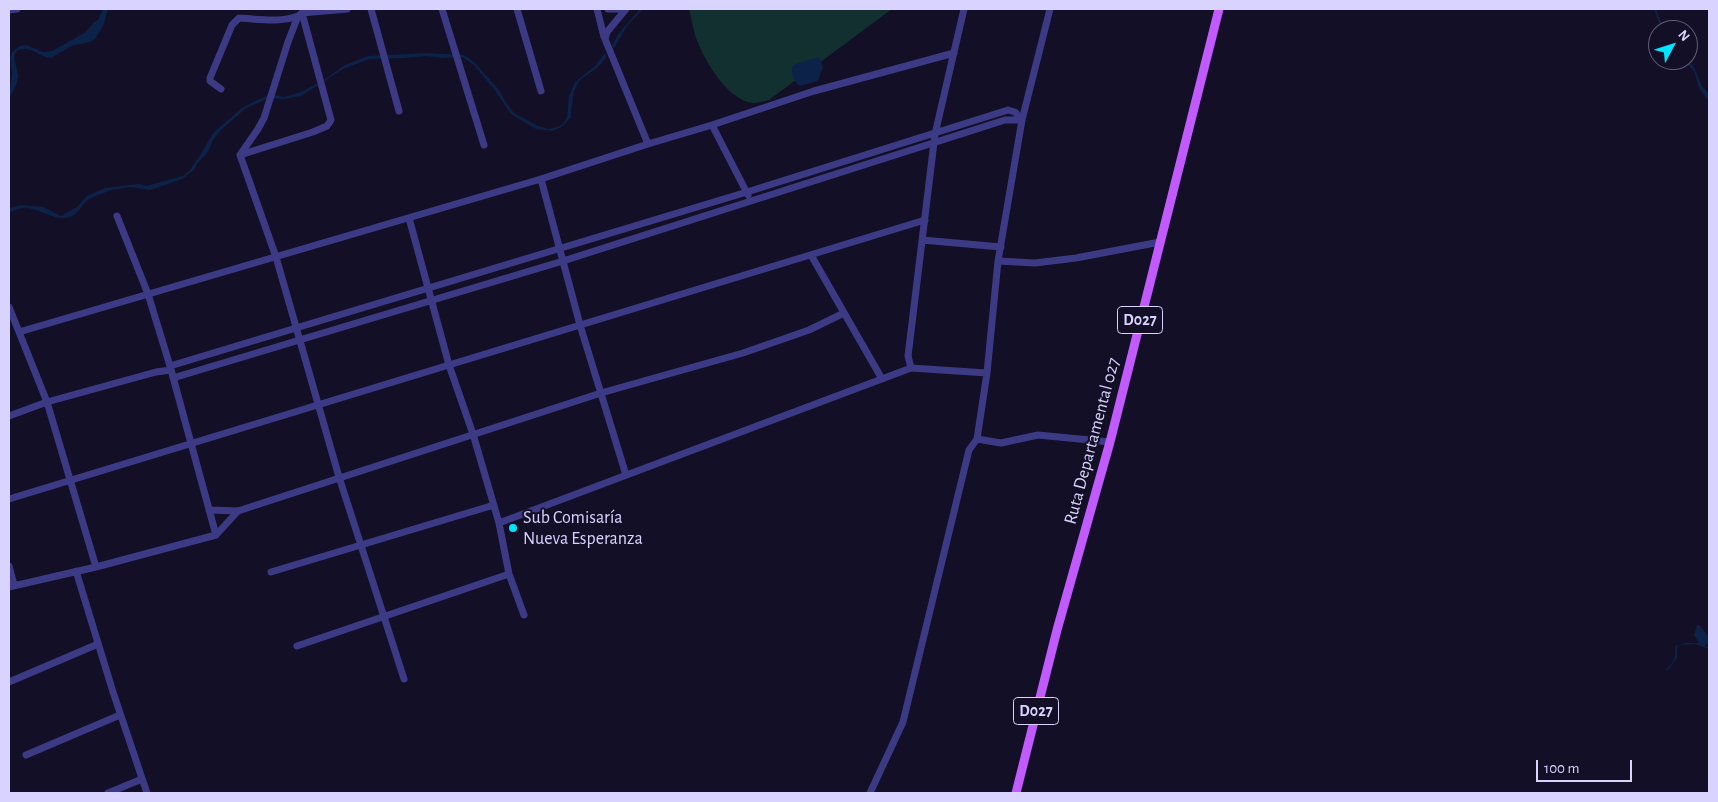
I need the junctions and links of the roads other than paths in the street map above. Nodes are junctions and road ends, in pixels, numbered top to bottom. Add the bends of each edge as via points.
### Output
1 (17, 9) edge
2 (347, 9) edge
3 (371, 9) edge
4 (442, 9) edge
5 (517, 9) edge
6 (597, 9) edge
7 (608, 9) edge
8 (626, 9) edge
9 (964, 9) edge
10 (1050, 9) edge
11 (1219, 9) edge
12 (9, 10) edge
13 (300, 14) junction
14 (605, 40) junction
15 (954, 54) junction
16 (220, 89) dead end
17 (541, 91) dead end
18 (399, 111) dead end
19 (1022, 120) junction
20 (712, 126) junction
21 (935, 134) junction
22 (648, 144) junction
23 (934, 144) junction
24 (484, 145) dead end
25 (240, 155) junction
26 (541, 179) junction
27 (747, 192) junction
28 (750, 202) junction
29 (117, 216) dead end
30 (409, 218) junction
31 (924, 220) junction
32 (922, 240) junction
33 (1160, 242) junction
34 (1001, 246) junction
35 (559, 248) junction
36 (811, 255) junction
37 (276, 257) junction
38 (563, 260) junction
39 (998, 261) junction
40 (428, 288) junction
41 (148, 294) junction
42 (432, 300) junction
43 (9, 307) edge
44 (844, 313) junction
45 (580, 325) junction
46 (297, 328) junction
47 (19, 332) junction
48 (300, 340) junction
49 (449, 365) junction
50 (171, 368) junction
51 (911, 368) junction
52 (987, 373) junction
53 (173, 378) junction
54 (882, 380) junction
55 (601, 393) junction
56 (48, 402) junction
57 (318, 406) junction
58 (9, 416) edge
59 (473, 434) junction
60 (977, 439) junction
61 (1110, 442) junction
62 (190, 443) junction
63 (626, 475) junction
64 (338, 478) junction
65 (71, 480) junction
66 (9, 499) edge
67 (494, 505) junction
68 (209, 510) junction
69 (238, 511) junction
70 (499, 523) junction
71 (216, 535) junction
72 (361, 546) junction
73 (9, 566) edge
74 (96, 567) junction
75 (76, 571) junction
76 (271, 572) dead end
77 (509, 574) junction
78 (12, 586) edge
79 (524, 615) dead end
80 (385, 616) junction
81 (98, 644) junction
82 (297, 646) dead end
83 (404, 679) dead end
84 (9, 682) edge
85 (120, 715) junction
86 (26, 755) dead end
87 (142, 779) junction
88 (108, 793) edge
89 (146, 793) edge
90 (870, 793) edge
91 (1016, 793) edge

1 - 12 street
2 - 13 street
3 - 18 street
4 - 24 street
5 - 17 street
6 - 14 street
7 - 8 street
8 - 14 street via 607,32
9 - 15 street
10 - 19 street
11 - 33 main road, Ruta Departamental 027 / D027
13 - 16 street via 290,19 239,18 235,21 210,78 210,82
13 - 25 street via 264,118
13 - 25 street via 331,120 320,129
14 - 22 street
15 - 20 street via 814,91
15 - 21 street
19 - 21 street via 1008,110
19 - 23 street via 1005,120
19 - 34 street
20 - 22 street
20 - 27 street
21 - 23 street
21 - 27 street
22 - 26 street
23 - 28 street
23 - 31 street
25 - 37 street
26 - 30 street
26 - 35 street
27 - 28 street
27 - 35 street
28 - 38 street
29 - 41 street
30 - 37 street
30 - 40 street
31 - 32 street
31 - 36 street
32 - 34 street
32 - 51 street via 908,356
33 - 39 street via 1035,263
33 - 61 main road, Ruta Departamental 027 / D027
34 - 39 street
35 - 38 street
35 - 40 street
36 - 44 street
36 - 45 street
37 - 41 street
37 - 46 street
38 - 42 street
38 - 45 street
39 - 52 street
40 - 42 street
40 - 46 street
41 - 47 street
41 - 50 street
42 - 48 street
42 - 49 street
43 - 47 street
44 - 54 street
44 - 55 street via 809,330 743,353
45 - 49 street
45 - 55 street
46 - 48 street
46 - 50 street
47 - 56 street
48 - 53 street
48 - 57 street
49 - 57 street
49 - 59 street
50 - 53 street
50 - 56 street
51 - 52 street
51 - 54 street
52 - 60 street
53 - 62 street
54 - 63 street
55 - 59 street
55 - 63 street
56 - 58 street
56 - 65 street
57 - 62 street
57 - 64 street
59 - 64 street
59 - 67 street
60 - 61 street via 1001,443 1038,435
60 - 90 street via 969,450 903,722
61 - 91 main road, Ruta Departamental 027 / D027 via 1057,630
62 - 65 street
62 - 68 street
63 - 70 street
64 - 69 street
64 - 72 street
65 - 66 street
65 - 74 street
67 - 70 street
67 - 72 street
68 - 69 street
68 - 71 street
69 - 71 street
70 - 77 street
71 - 74 street
72 - 76 street
72 - 80 street
73 - 78 street
74 - 75 street
75 - 78 street
75 - 81 street
77 - 79 street
77 - 80 street
80 - 82 street
80 - 83 street
81 - 84 street
81 - 85 street
85 - 86 street
85 - 87 street
87 - 88 street
87 - 89 street

